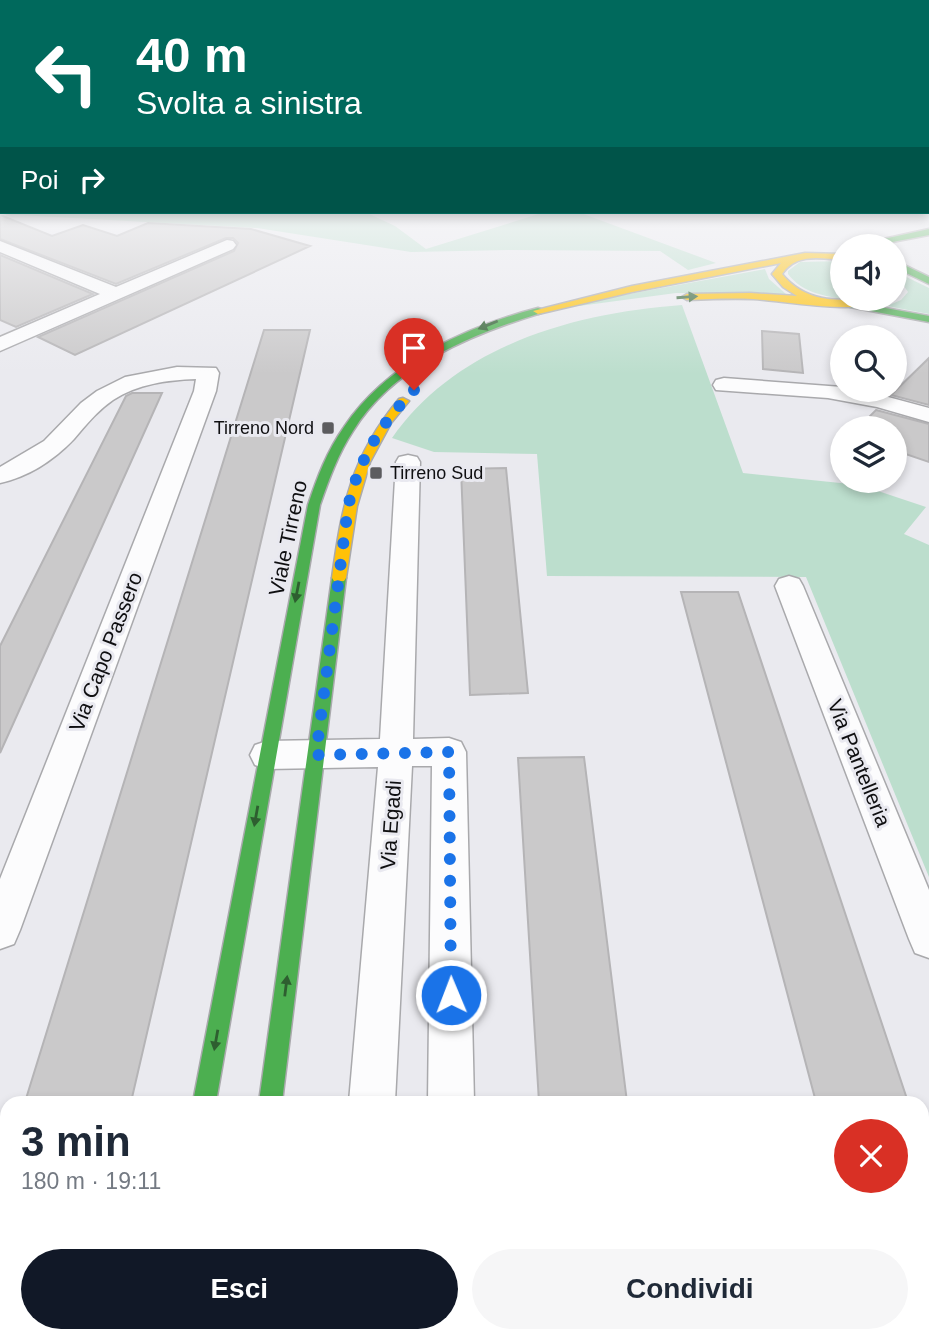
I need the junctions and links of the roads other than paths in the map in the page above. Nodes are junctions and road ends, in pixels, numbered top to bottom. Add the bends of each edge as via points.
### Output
1 (6, 249) edge
2 (219, 249) edge
3 (830, 252) edge
4 (818, 255) junction
5 (830, 256) edge
6 (794, 258) junction
7 (907, 270) edge
8 (929, 281) edge
9 (117, 294) junction
10 (820, 301) junction
11 (830, 302) edge
12 (886, 311) edge
13 (513, 316) junction
14 (929, 319) edge
15 (530, 326) junction
16 (0, 345) edge
17 (458, 359) dead end
18 (724, 385) dead end
19 (414, 390) dead end
20 (929, 415) edge
21 (408, 462) dead end
22 (0, 476) edge
23 (789, 586) dead end
24 (396, 753) junction
25 (267, 755) junction
26 (316, 755) junction
27 (0, 930) edge
28 (929, 939) edge
29 (205, 1096) edge
30 (271, 1096) edge
31 (372, 1096) edge
32 (451, 1096) edge

1 - 9 street
2 - 9 street
3 - 4 street
4 - 5 street
4 - 6 street, Viale Tirreno
6 - 10 street via 781,265 778,279
6 - 13 street, Viale Tirreno via 577,299
7 - 8 street
9 - 16 street
10 - 11 street
15 -> 10 street via 589,308 679,297
12 - 14 street
13 - 15 street
13 -> 25 street, Viale Tirreno via 442,347 405,370 365,407 339,443 321,478 314,505
15 - 17 street
18 - 20 street via 838,391
19 - 26 street via 374,438 355,477
21 - 24 street, Via Egadi
22 - 27 street, Via Capo Passero via 36,459 93,405 120,387 155,375 208,373 177,467
23 - 28 street, Via Pantelleria
24 - 26 street
24 - 31 street, Via Egadi
24 - 32 street via 449,752
25 - 26 street
25 -> 29 street, Viale Tirreno
30 -> 26 street

